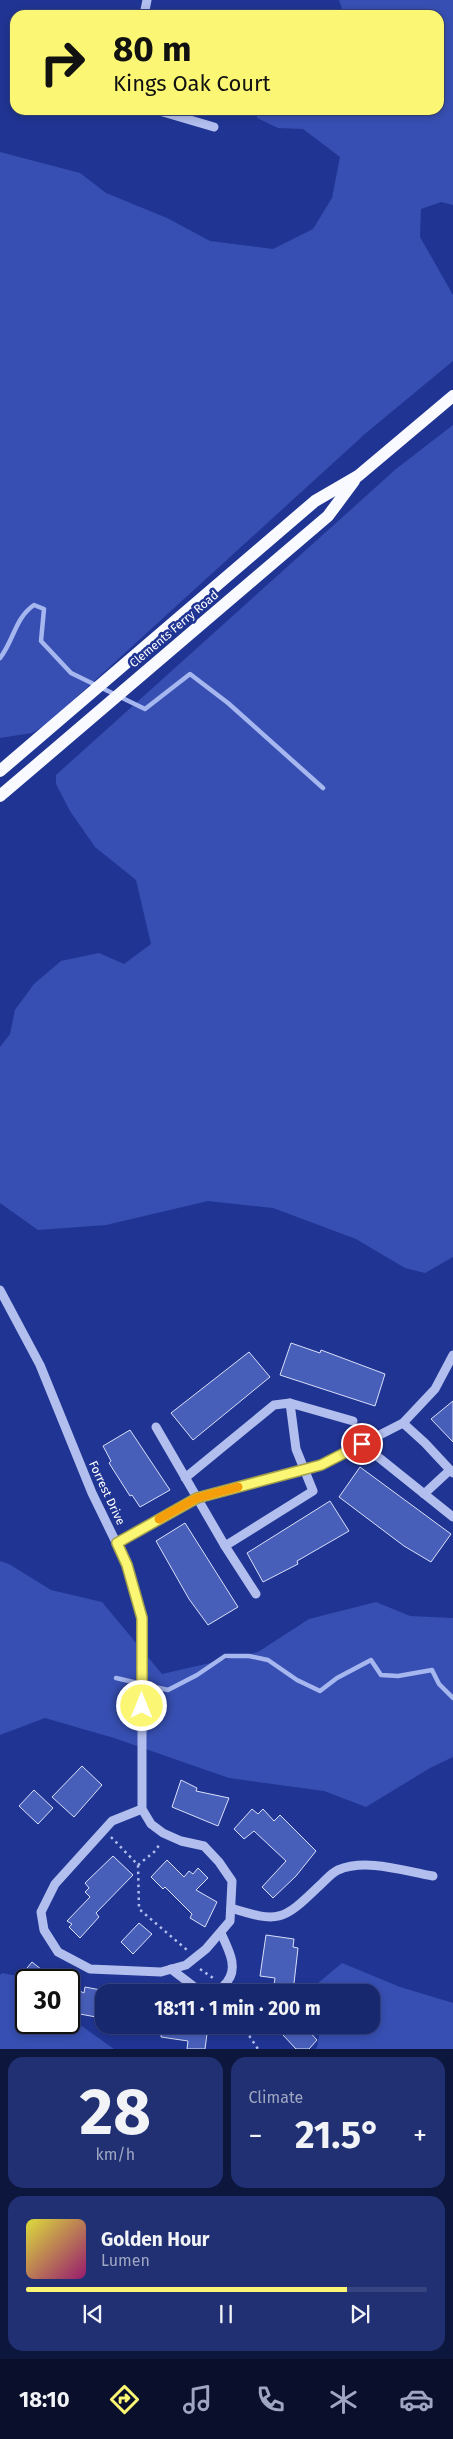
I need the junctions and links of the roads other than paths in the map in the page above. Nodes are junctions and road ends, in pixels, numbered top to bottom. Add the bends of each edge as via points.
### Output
1 (173, 115) edge
2 (214, 127) dead end
3 (453, 396) edge
4 (358, 476) junction
5 (0, 772) edge
6 (0, 796) edge
7 (0, 1290) edge
8 (453, 1355) edge
9 (290, 1403) junction
10 (353, 1421) dead end
11 (403, 1423) junction
12 (156, 1427) dead end
13 (362, 1444) junction
14 (304, 1470) junction
15 (452, 1472) edge
16 (185, 1478) junction
17 (424, 1494) junction
18 (197, 1498) junction
19 (453, 1516) edge
20 (117, 1543) junction
21 (225, 1546) junction
22 (256, 1594) dead end
23 (142, 1809) junction
24 (433, 1876) dead end
25 (230, 1908) junction
26 (222, 1933) junction
27 (171, 1969) junction
28 (191, 1984) edge
29 (225, 1984) edge

1 - 2 street
3 - 4 main road, Clements Ferry Road
4 - 5 main road, Clements Ferry Road via 315,501
4 - 6 main road, Clements Ferry Road via 328,516
7 - 20 street, Forrest Drive via 40,1365 92,1493
8 - 11 street via 435,1389
9 - 10 street
9 - 14 street via 296,1449
9 - 16 street via 274,1405
11 - 13 street
11 - 15 street
12 - 16 street
13 - 14 street
13 - 17 street
14 - 18 street
14 - 21 street via 313,1491
15 - 17 street
16 - 18 street
17 - 19 street
18 - 20 street
18 - 21 street
20 - 23 street, Forrest Drive via 127,1565 142,1618
21 - 22 street
23 - 25 street via 151,1824 163,1833 204,1846 232,1881
23 - 27 street via 112,1821 55,1884 41,1912 44,1930 58,1952 90,1969 161,1972
24 - 25 street via 376,1866 353,1866 336,1870 295,1910 277,1918
25 - 26 street via 230,1921
26 - 27 street via 186,1965
26 - 29 street via 232,1960 232,1975
27 - 28 street

